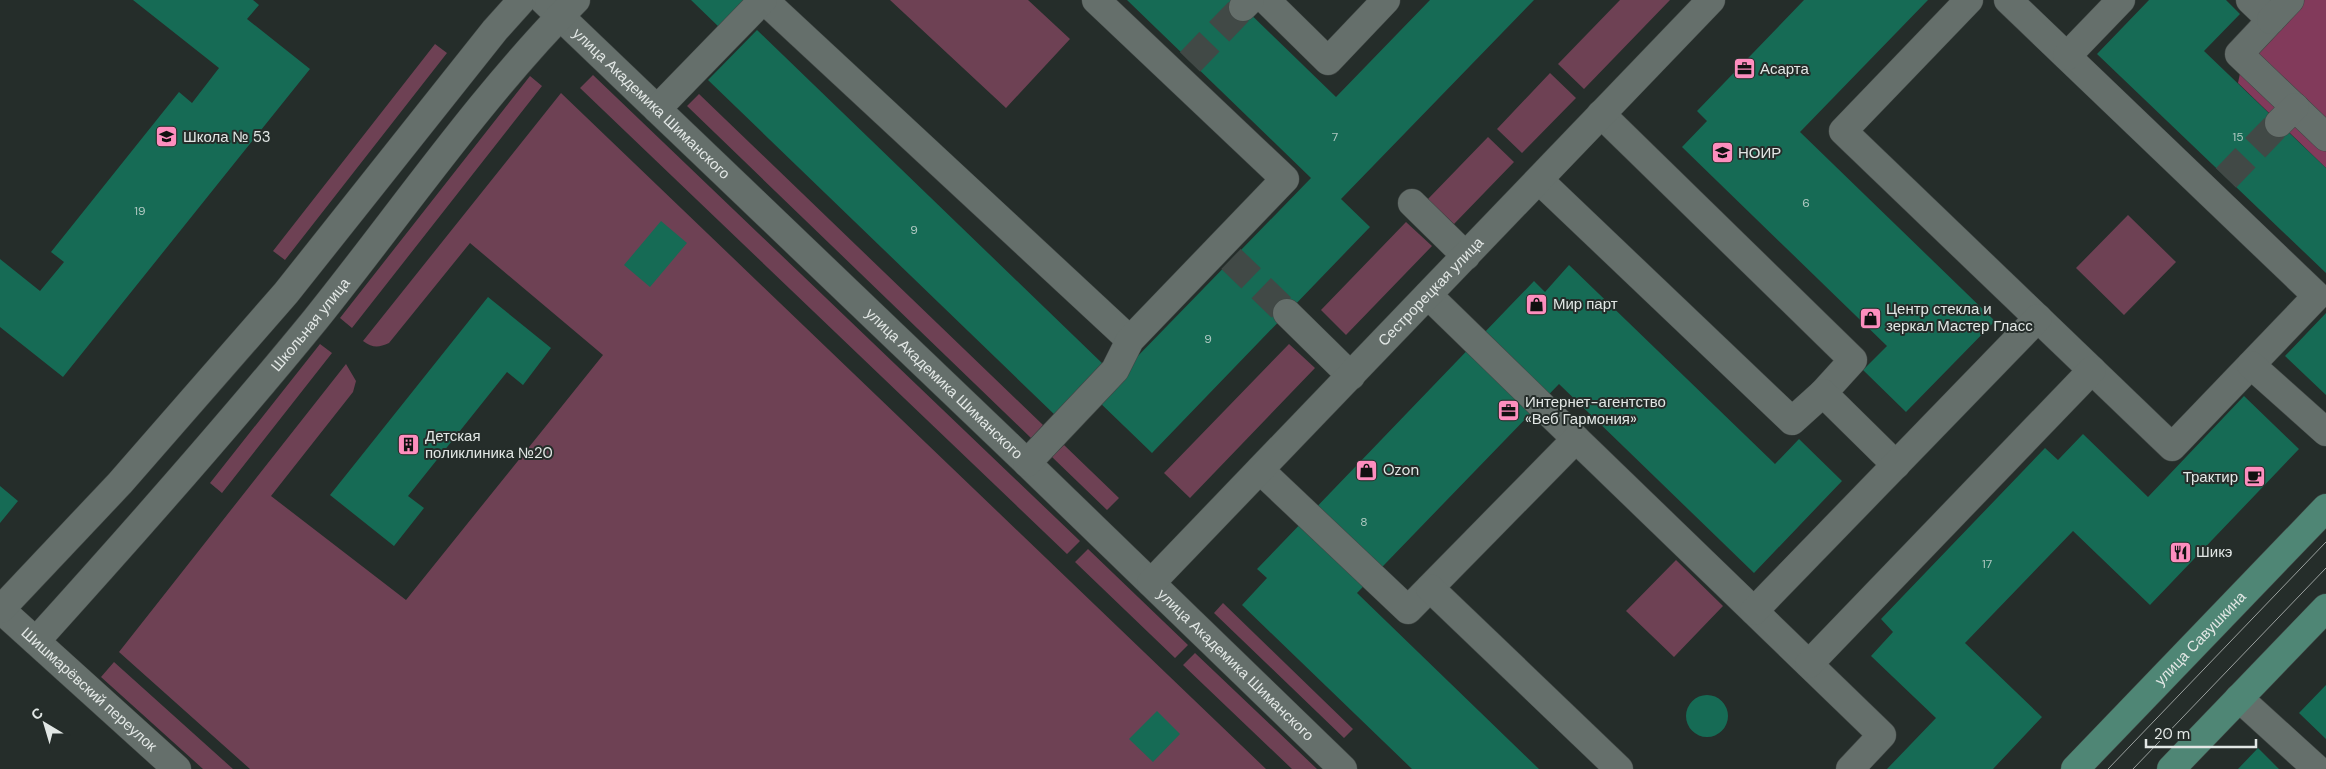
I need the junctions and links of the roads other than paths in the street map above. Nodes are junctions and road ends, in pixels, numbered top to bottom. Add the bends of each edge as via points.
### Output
1 (522, 0) edge
2 (764, 0) edge
3 (1096, 0) edge
4 (1386, 0) edge
5 (1711, 0) edge
6 (1969, 0) edge
7 (2121, 0) edge
8 (2250, 0) edge
9 (2290, 0) edge
10 (1253, 2) edge
11 (2018, 3) edge
12 (560, 5) edge
13 (2271, 20) junction
14 (2067, 56) junction
15 (657, 109) junction
16 (1602, 114) junction
17 (2326, 137) edge
18 (1538, 180) junction
19 (1412, 203) dead end
20 (1466, 256) junction
21 (1428, 295) junction
22 (1287, 314) tunnel mouth
23 (2038, 318) junction
24 (1130, 340) junction
25 (2251, 365) junction
26 (2092, 370) junction
27 (1351, 376) junction
28 (1823, 393) junction
29 (2326, 432) edge
30 (1576, 438) junction
31 (1027, 463) junction
32 (1896, 465) junction
33 (1260, 470) junction
34 (2326, 508) edge
35 (1151, 583) junction
36 (1430, 588) junction
37 (2326, 608) edge
38 (1, 609) edge
39 (1754, 611) junction
40 (36, 641) junction
41 (1809, 664) junction
42 (2240, 698) junction
43 (177, 769) edge
44 (1343, 769) edge
45 (1619, 769) edge
46 (1850, 769) edge
47 (2075, 769) edge
48 (2171, 769) edge
49 (2317, 769) edge

1 - 38 street via 286,294 120,483
2 - 15 street
2 - 24 street
3 - 24 street via 1184,69 1285,179 1225,254
4 - 10 street via 1328,61
5 - 16 street, Сестрорецкая улица
6 - 23 street via 1843,131
7 - 14 street
8 - 13 street
9 - 13 street
11 - 14 street
12 - 15 street, улица Академика Шиманского
12 - 40 street, Школьная улица via 322,311 250,398
13 - 17 street via 2239,54 2287,115
14 - 25 street via 2218,186 2317,296
15 - 31 street, улица Академика Шиманского
16 - 18 street, Сестрорецкая улица
16 - 28 street via 1853,360
18 - 20 street, Сестрорецкая улица
18 - 28 street via 1792,421
19 - 20 street
20 - 21 street, Сестрорецкая улица
21 - 27 street, Сестрорецкая улица
21 - 30 street
22 - 27 street
23 - 26 street
23 - 32 street
24 - 31 street via 1115,370
25 - 26 street via 2172,447
25 - 29 street
26 - 41 street
27 - 33 street, Сестрорецкая улица
28 - 32 street
30 - 36 street
30 - 39 street
31 - 35 street, улица Академика Шиманского
32 - 39 street
33 - 35 street, Сестрорецкая улица
33 - 36 street via 1408,610
34 - 47 main road, улица Савушкина
35 - 44 street, улица Академика Шиманского
36 - 45 street
37 - 42 main road
38 - 40 street, Шишмарёвский переулок
39 - 41 street
40 - 43 street, Шишмарёвский переулок
41 - 46 street via 1882,735
42 - 48 main road
42 - 49 street

